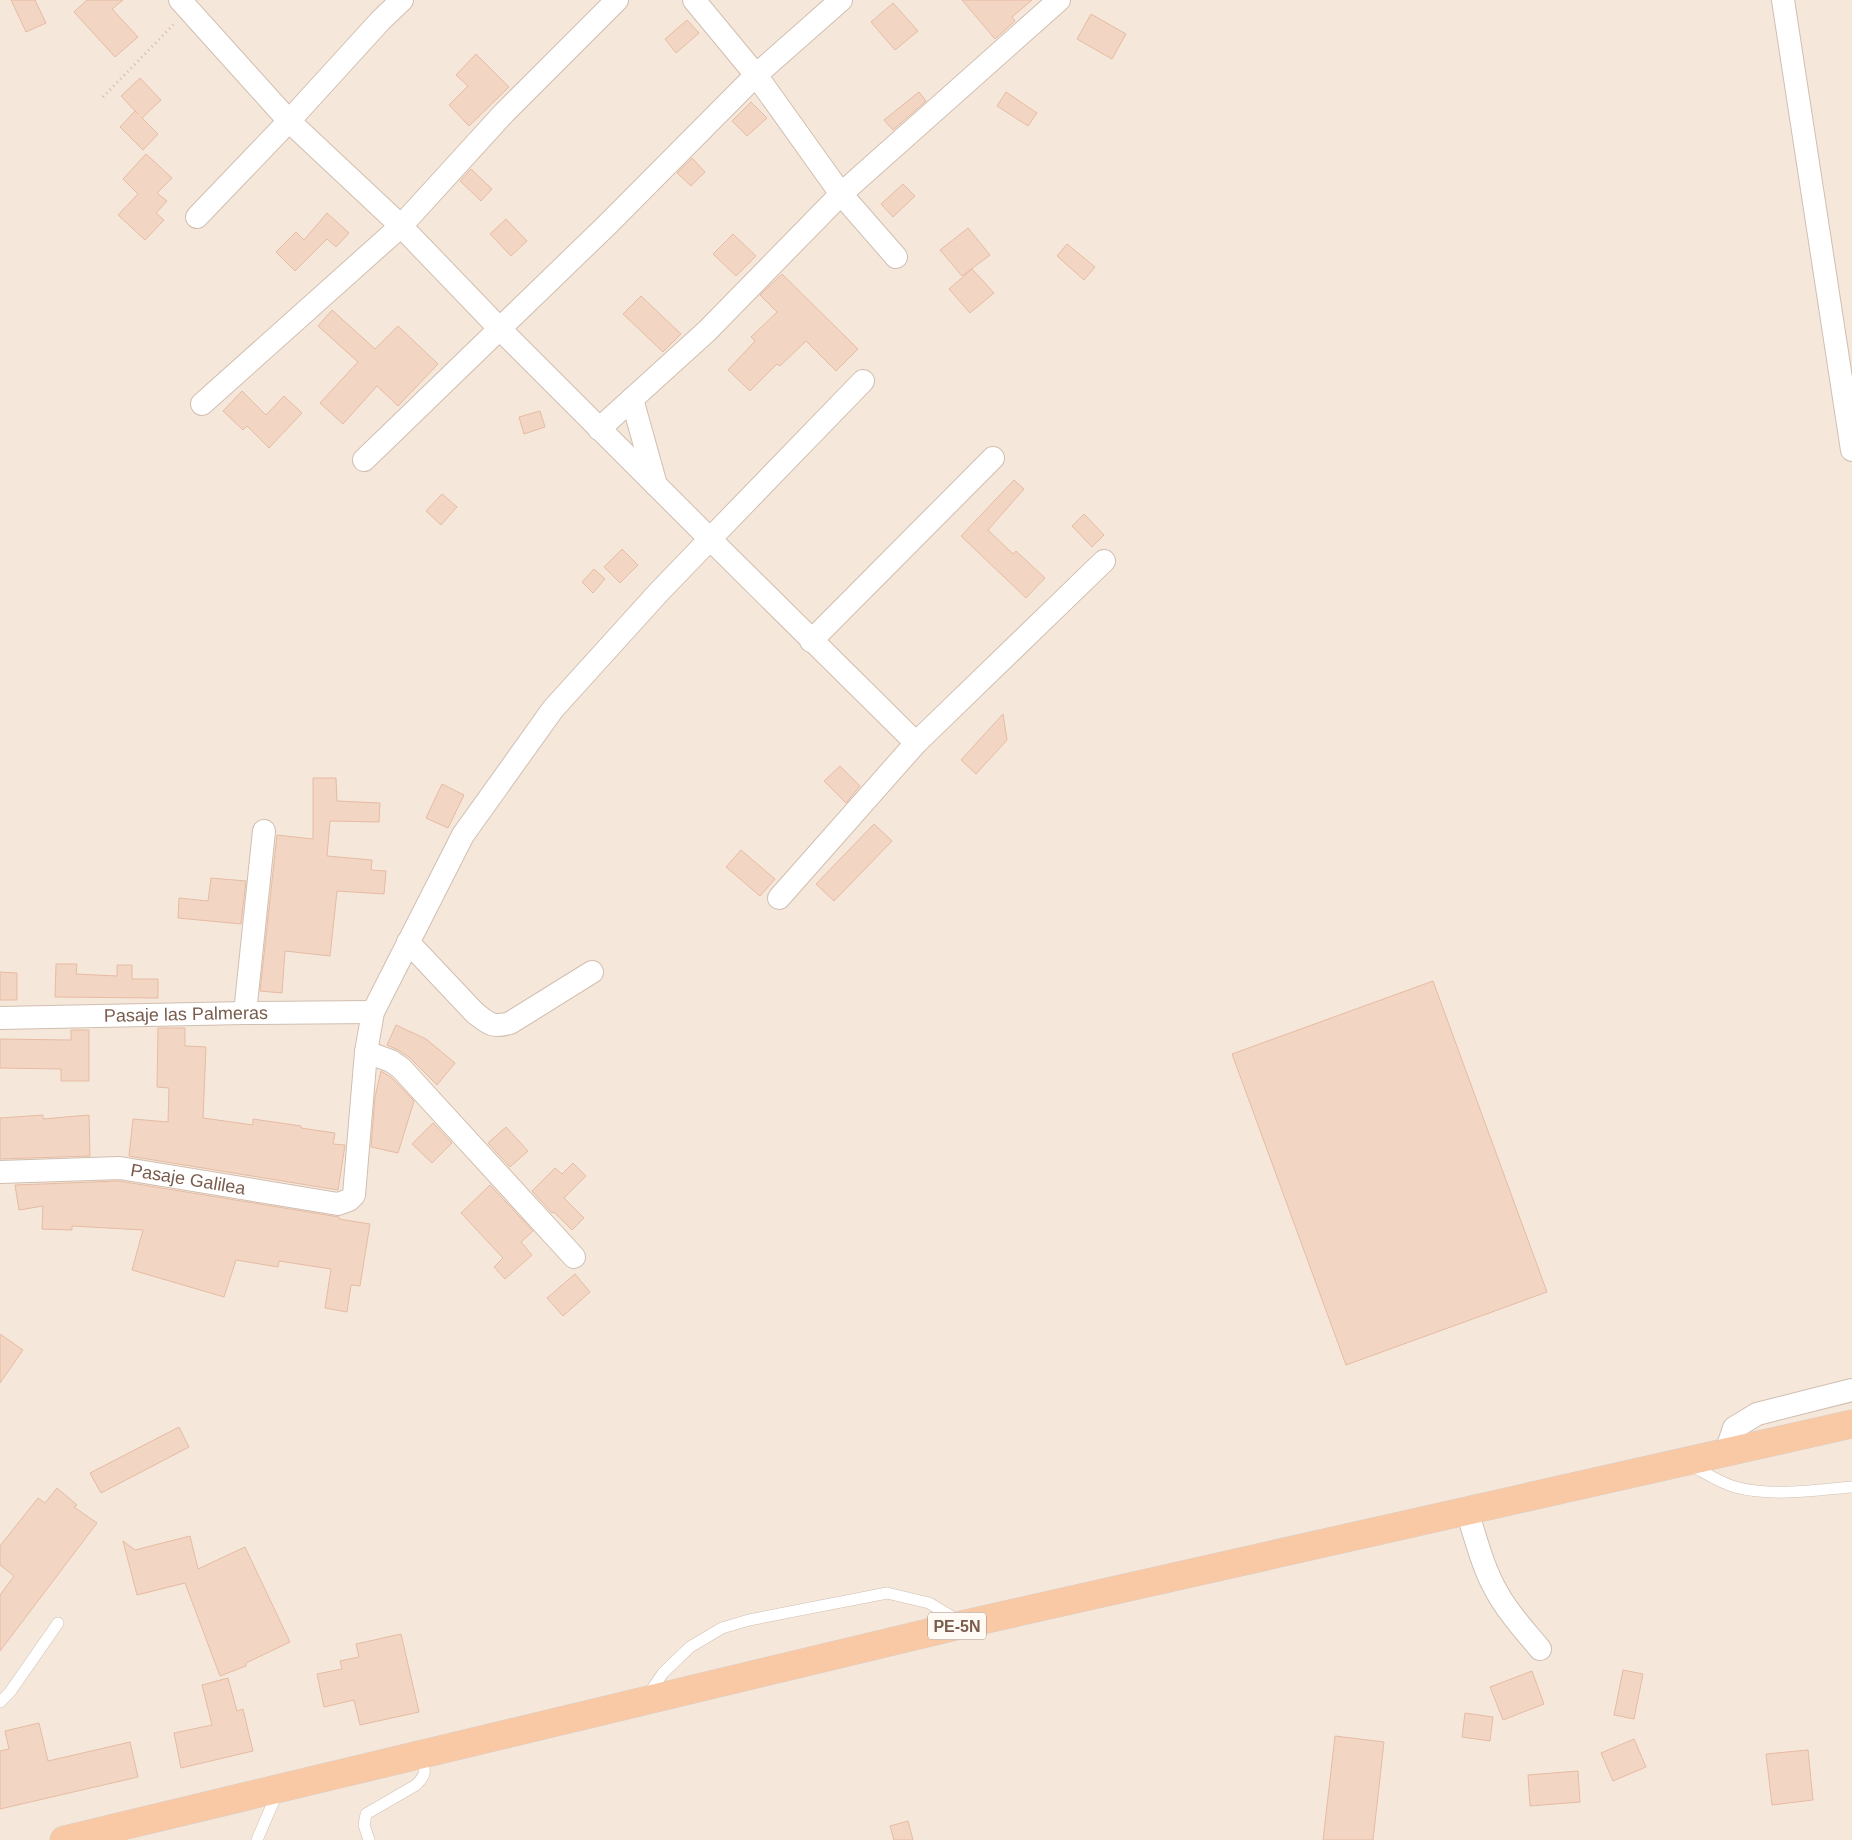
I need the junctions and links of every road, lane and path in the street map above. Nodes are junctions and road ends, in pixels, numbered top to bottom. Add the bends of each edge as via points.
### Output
1 (402, 0) edge
2 (617, 0) edge
3 (694, 0) edge
4 (841, 0) edge
5 (1059, 0) edge
6 (1783, 0) edge
7 (184, 4) edge
8 (756, 75) junction
9 (103, 97) dead end
10 (290, 121) junction
11 (842, 194) junction
12 (197, 217) dead end
13 (401, 226) junction
14 (896, 257) dead end
15 (500, 329) junction
16 (864, 381) dead end
17 (632, 399) junction
18 (202, 404) dead end
19 (599, 429) junction
20 (1852, 450) edge
21 (992, 458) dead end
22 (364, 460) dead end
23 (656, 486) junction
24 (710, 539) junction
25 (1104, 561) dead end
26 (811, 641) junction
27 (916, 743) junction
28 (264, 831) dead end
29 (780, 898) dead end
30 (408, 942) junction
31 (592, 972) dead end
32 (245, 1012) junction
33 (372, 1012) junction
34 (0, 1018) edge
35 (366, 1052) junction
36 (0, 1172) edge
37 (574, 1257) dead end
38 (1852, 1390) edge
39 (1852, 1424) edge
40 (1726, 1452) junction
41 (1684, 1462) junction
42 (1852, 1487) edge
43 (1467, 1511) junction
44 (58, 1623) dead end
45 (965, 1624) junction
46 (1540, 1649) dead end
47 (643, 1701) junction
48 (0, 1702) edge
49 (420, 1755) junction
50 (279, 1788) junction
51 (64, 1840) edge
52 (257, 1840) edge
53 (369, 1840) edge

1 - 10 street
2 - 13 street via 504,113
3 - 8 street
4 - 8 street
5 - 11 street
6 - 20 street
7 - 9 path
7 - 10 street
8 - 11 street
8 - 15 street
10 - 12 street
10 - 13 street
11 - 14 street
11 - 17 street via 707,331
13 - 15 street
13 - 18 street
15 - 19 street
15 - 22 street
16 - 24 street
17 - 19 street
17 - 23 street
19 - 23 street
21 - 26 street
23 - 24 street
24 - 26 street
24 - 30 street via 553,709 463,835
25 - 27 street
26 - 27 street
27 - 29 street
28 - 32 street
30 - 31 street via 474,1013 498,1027 510,1023
30 - 33 street
32 - 33 street, Pasaje las Palmeras
32 - 34 street, Pasaje las Palmeras
33 - 35 street
35 - 36 street, Pasaje Galilea via 354,1195 338,1204 120,1168
35 - 37 street via 402,1068
38 - 40 street via 1758,1414 1734,1428
39 - 40 highway, PE-5N
40 - 41 highway, PE-5N
41 - 42 lane via 1734,1487 1800,1491
41 - 43 highway, PE-5N
43 - 45 highway, PE-5N
43 - 46 street via 1486,1572 1498,1595
44 - 48 lane
45 - 47 highway, PE-5N
45 - 47 lane via 929,1603 888,1593 749,1620 722,1628 690,1647 664,1673
47 - 49 highway, PE-5N
49 - 50 highway, PE-5N
49 - 53 lane via 425,1771 416,1785 366,1814 364,1825
50 - 51 highway, PE-5N
50 - 52 lane

